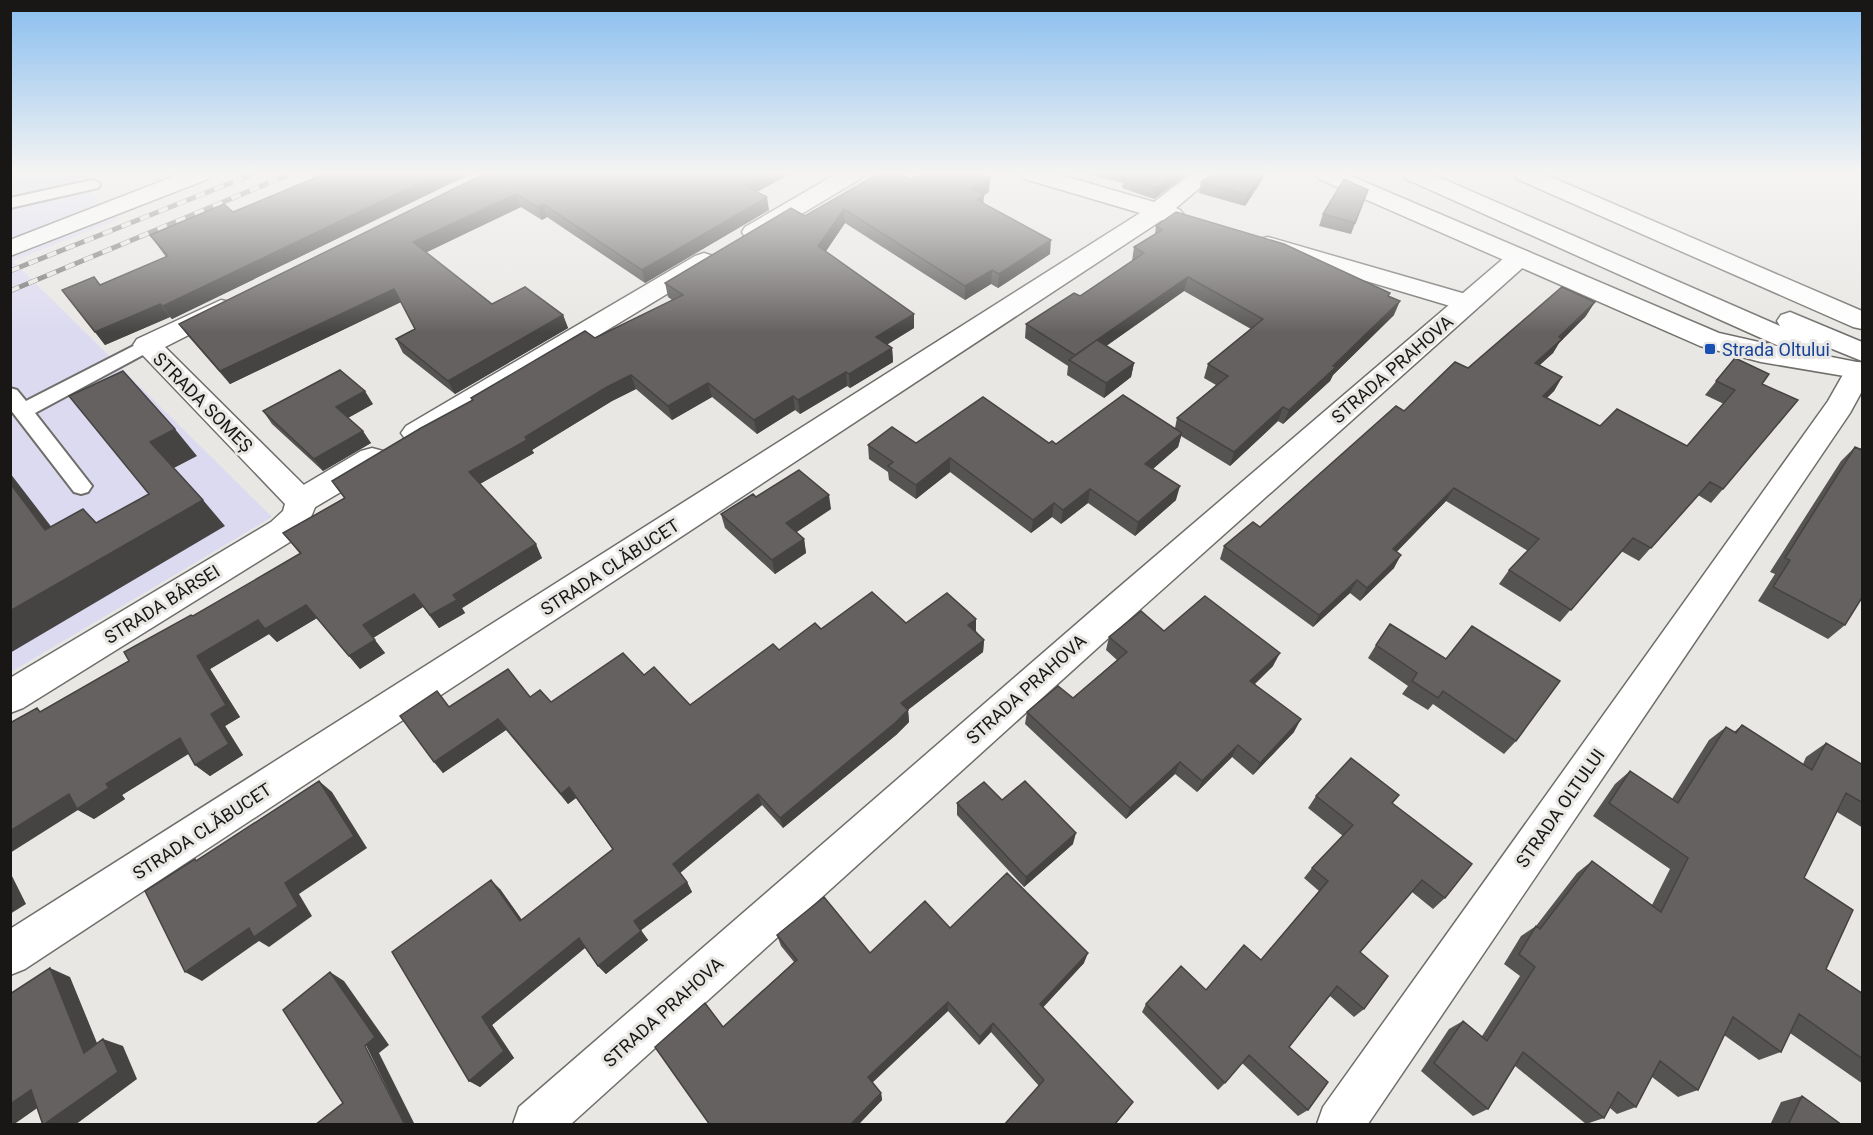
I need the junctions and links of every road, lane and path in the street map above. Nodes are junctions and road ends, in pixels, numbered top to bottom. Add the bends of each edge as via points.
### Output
1 (66, 227) edge
2 (763, 227) edge
3 (1134, 227) edge
4 (1449, 227) edge
5 (1537, 227) edge
6 (1565, 227) edge
7 (1647, 227) edge
8 (1249, 238) edge
9 (10, 249) edge
10 (1520, 258) junction
11 (241, 298) edge
12 (1467, 303) junction
13 (1863, 321) edge
14 (147, 345) junction
15 (1861, 366) edge
16 (17, 403) edge
17 (81, 486) dead end
18 (301, 501) junction
19 (10, 697) edge
20 (10, 954) edge
21 (536, 1125) edge
22 (1340, 1125) edge

1 - 9 main road
2 - 18 main road
3 - 20 main road, STRADA CLĂBUCET
4 - 10 main road
5 - 15 main road
6 - 15 main road
7 - 13 main road
8 - 12 main road
10 - 12 main road, STRADA PRAHOVA
10 - 15 main road via 1710,340 1761,353
11 - 14 main road, STRADA SOMEȘ
12 - 21 main road, STRADA PRAHOVA
14 - 16 lane
14 - 18 main road, STRADA SOMEȘ
15 - 22 main road, STRADA OLTULUI via 1840,406
16 - 17 lane
18 - 19 main road, STRADA BÂRSEI via 297,516 282,531

